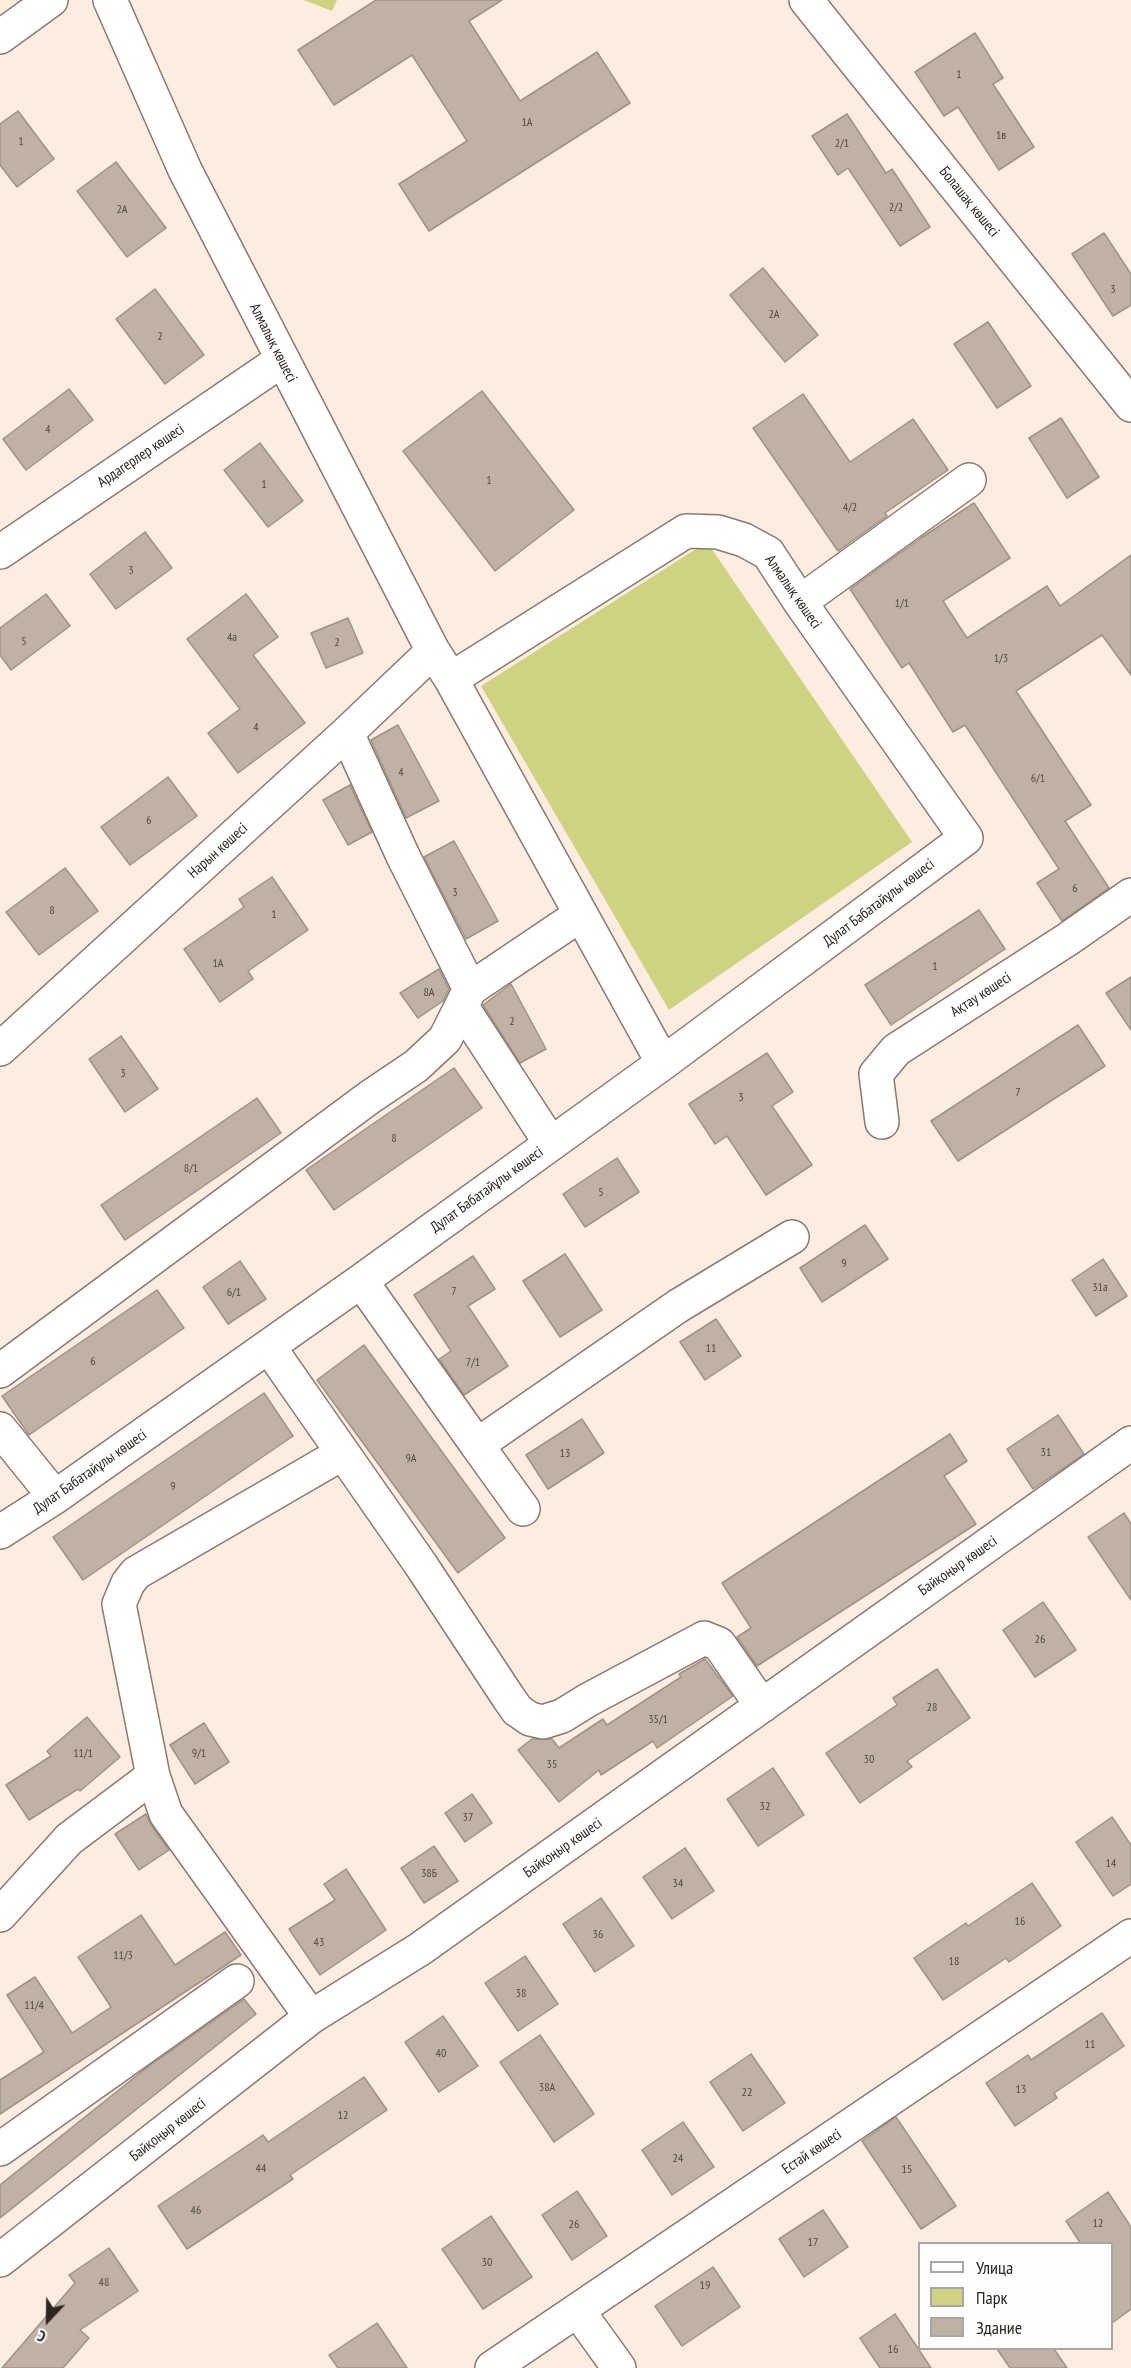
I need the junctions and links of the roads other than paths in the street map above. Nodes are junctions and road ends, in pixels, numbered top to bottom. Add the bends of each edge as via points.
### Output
1 (51, 0) edge
2 (110, 0) edge
3 (806, 0) edge
4 (0, 37) edge
5 (282, 360) junction
6 (1131, 405) edge
7 (969, 480) dead end
8 (0, 552) edge
9 (800, 603) junction
10 (433, 651) junction
11 (451, 679) junction
12 (347, 733) junction
13 (966, 838) joint
14 (1131, 895) edge
15 (580, 915) junction
16 (466, 998) junction
17 (0, 1049) edge
18 (663, 1063) junction
19 (882, 1122) dead end
20 (551, 1144) junction
21 (792, 1237) dead end
22 (361, 1281) junction
23 (269, 1347) junction
24 (0, 1371) edge
25 (0, 1429) edge
26 (1131, 1443) edge
27 (477, 1445) junction
28 (343, 1453) junction
29 (54, 1497) junction
30 (523, 1509) dead end
31 (0, 1532) edge
32 (762, 1706) junction
33 (153, 1776) junction
34 (0, 1915) edge
35 (1131, 1936) edge
36 (237, 1981) dead end
37 (311, 2017) junction
38 (0, 2149) edge
39 (0, 2260) edge
40 (578, 2311) junction
41 (492, 2368) edge
42 (619, 2368) edge

1 - 4 street
2 - 5 street, Алмалық көшесі via 185,170
3 - 6 street, Болашақ көшесі
5 - 8 street, Ардагерлер көшесі
5 - 10 street, Алмалық көшесі
7 - 9 street
9 - 11 street, Алмалық көшесі via 768,553 718,532 686,531
9 - 13 street, Алмалық көшесі
10 - 11 street, Алмалық көшесі
10 - 12 street, Нарын көшесі
11 - 15 street, Алмалық көшесі
12 - 16 street
12 - 17 street, Нарын көшесі
13 - 18 street, Дулат Бабатайұлы көшесі
14 - 19 street, Ақтау көшесі via 896,1050 876,1074
15 - 16 street
15 - 18 street, Алмалық көшесі
16 - 20 street
16 - 24 street via 445,1039 416,1066
18 - 20 street, Дулат Бабатайұлы көшесі
20 - 22 street, Дулат Бабатайұлы көшесі
21 - 27 street via 678,1306
22 - 23 street, Дулат Бабатайұлы көшесі
22 - 27 street
23 - 28 street
23 - 29 street, Дулат Бабатайұлы көшесі
25 - 29 street
26 - 32 street, Байқоңыр көшесі
27 - 30 street
28 - 32 street via 517,1710 530,1719 543,1722 562,1716 704,1638 719,1644
28 - 33 street via 136,1573 128,1583 119,1604
29 - 31 street, Дулат Бабатайұлы көшесі
32 - 37 street, Байқоңыр көшесі via 420,1949
33 - 34 street via 69,1839
33 - 37 street via 166,1814
35 - 40 street, Естай көшесі
36 - 38 street
37 - 39 street, Байқоңыр көшесі
40 - 41 street, Естай көшесі
40 - 42 street

